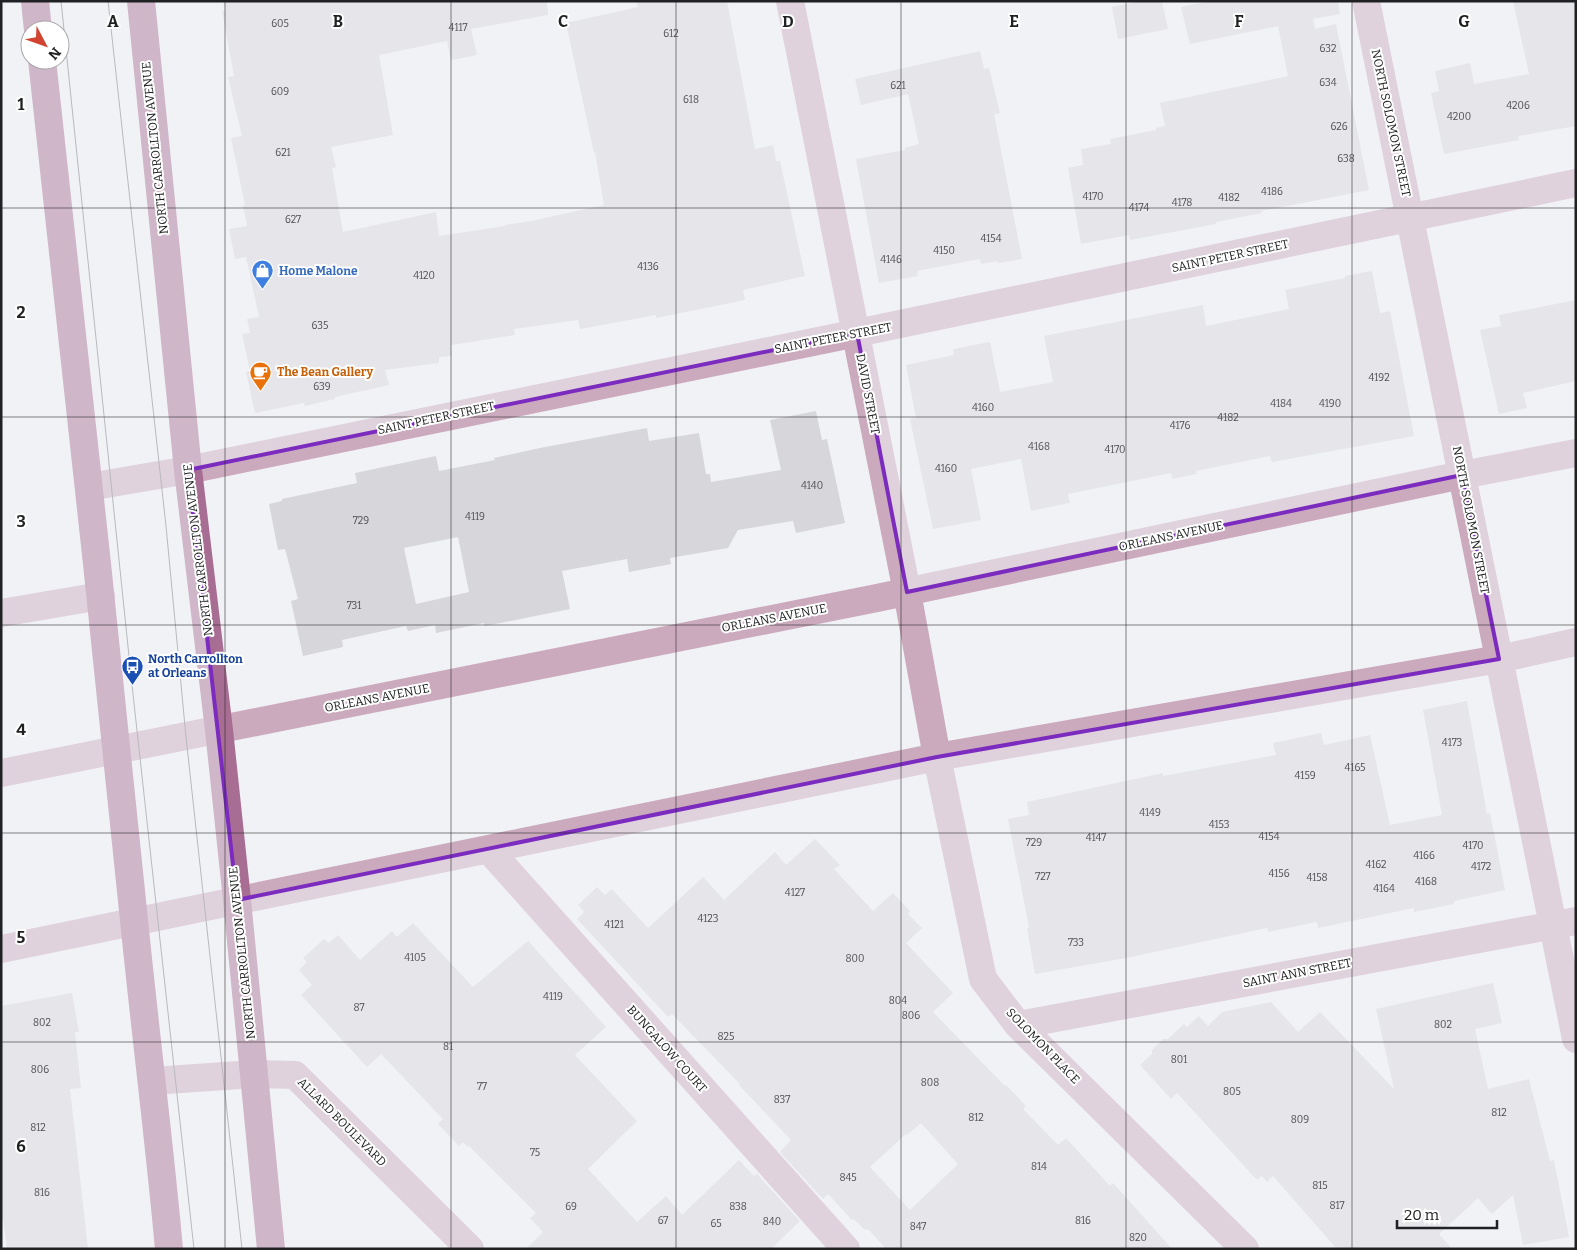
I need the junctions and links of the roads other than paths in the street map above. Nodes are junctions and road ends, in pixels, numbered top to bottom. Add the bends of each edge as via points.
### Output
1 (35, 1) edge
2 (141, 1) edge
3 (790, 1) edge
4 (1366, 1) edge
5 (37, 20) edge
6 (43, 70) edge
7 (1576, 183) edge
8 (1410, 219) junction
9 (857, 334) junction
10 (1576, 452) edge
11 (188, 470) junction
12 (1462, 475) junction
13 (89, 487) junction
14 (907, 592) junction
15 (101, 596) junction
16 (1, 613) edge
17 (1576, 642) edge
18 (1499, 659) junction
19 (219, 730) junction
20 (117, 750) junction
21 (937, 757) junction
22 (1, 773) edge
23 (488, 849) junction
24 (237, 900) junction
25 (134, 923) junction
26 (1564, 923) edge
27 (1, 949) edge
28 (1018, 1025) junction
29 (1576, 1039) edge
30 (254, 1074) junction
31 (152, 1081) junction
32 (169, 1249) edge
33 (271, 1249) edge
34 (470, 1249) edge
35 (846, 1249) edge
36 (1245, 1249) edge

1 - 5 main road
2 - 11 main road, NORTH CARROLLTON AVENUE
3 - 9 street, DAVID STREET
4 - 8 street, NORTH SOLOMON STREET
6 - 13 main road
7 - 8 street, SAINT PETER STREET
8 - 9 street, SAINT PETER STREET
8 - 12 street, NORTH SOLOMON STREET
9 - 11 street, SAINT PETER STREET
9 - 14 street, DAVID STREET
10 - 12 street, ORLEANS AVENUE
11 - 13 street, SAINT PETER STREET
11 - 19 main road, NORTH CARROLLTON AVENUE
12 - 14 street, ORLEANS AVENUE
12 - 18 street, NORTH SOLOMON STREET
13 - 15 main road
14 - 19 street, ORLEANS AVENUE
14 - 21 street, DAVID STREET
15 - 16 street
15 - 20 main road
17 - 18 street
18 - 21 street
18 - 26 street, NORTH SOLOMON STREET
19 - 20 street, ORLEANS AVENUE
19 - 24 main road, NORTH CARROLLTON AVENUE
20 - 22 street, ORLEANS AVENUE
20 - 25 main road
21 - 23 street
21 - 28 street, SOLOMON PLACE via 983,979
23 - 24 street
23 - 35 street, BUNGALOW COURT
24 - 25 street
24 - 30 main road, NORTH CARROLLTON AVENUE
25 - 27 street
25 - 31 main road
26 - 28 street, SAINT ANN STREET
26 - 29 street, NORTH SOLOMON STREET
28 - 36 street, SOLOMON PLACE
30 - 31 street, ALLARD BOULEVARD
30 - 33 main road, NORTH CARROLLTON AVENUE
30 - 34 street, ALLARD BOULEVARD via 295,1075
31 - 32 main road

